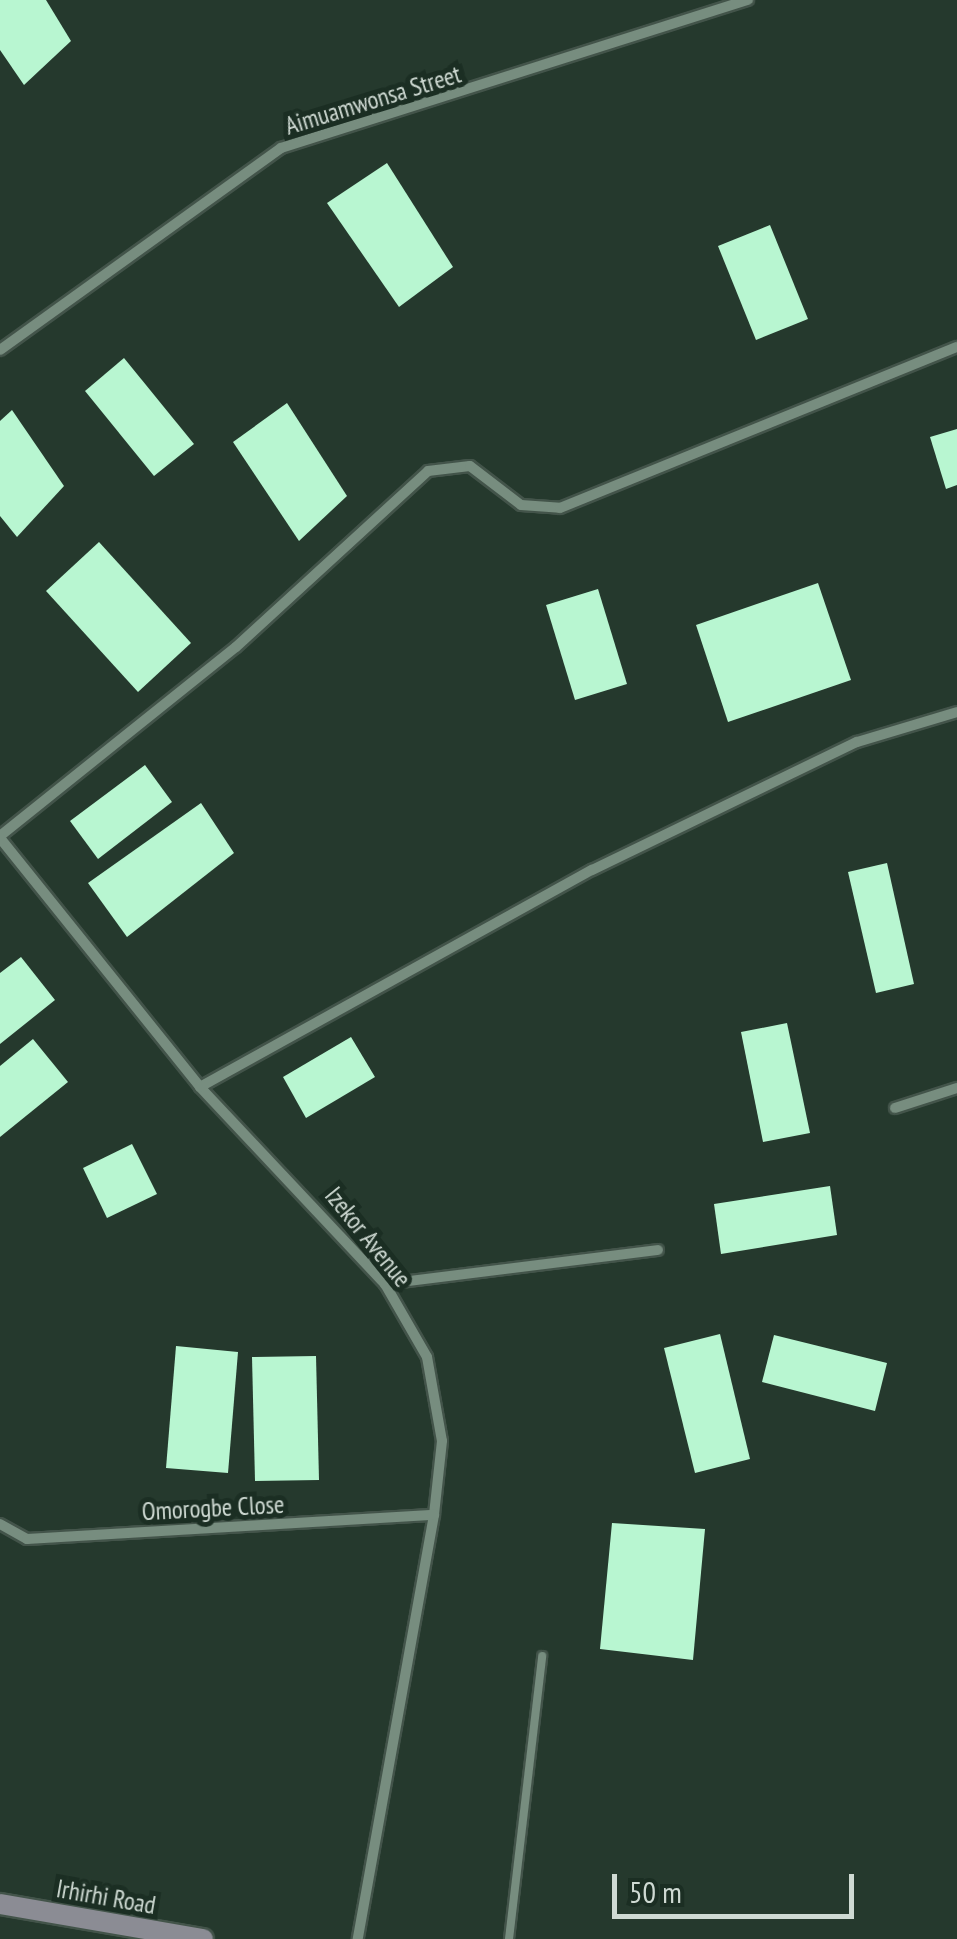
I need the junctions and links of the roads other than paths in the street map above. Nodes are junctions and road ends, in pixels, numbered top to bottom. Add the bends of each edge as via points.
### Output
1 (748, 0) edge
2 (957, 347) edge
3 (0, 350) edge
4 (957, 712) edge
5 (0, 837) edge
6 (200, 1087) junction
7 (957, 1088) edge
8 (895, 1108) dead end
9 (658, 1250) dead end
10 (385, 1284) junction
11 (434, 1515) junction
12 (0, 1524) edge
13 (542, 1656) dead end
14 (0, 1904) edge
15 (203, 1939) edge
16 (358, 1939) edge
17 (509, 1939) edge

1 - 3 street, Aimuamwonsa Street via 281,148
2 - 5 street via 560,508 521,506 470,466 428,471 236,647
4 - 6 street via 857,742 592,870
5 - 6 street, Izekor Avenue
6 - 10 street, Izekor Avenue
7 - 8 street
9 - 10 street
10 - 11 street, Izekor Avenue via 428,1357 442,1441
11 - 12 street, Omorogbe Close via 27,1538
11 - 16 street, Izekor Avenue
13 - 17 lane
14 - 15 street, Irhirhi Road

